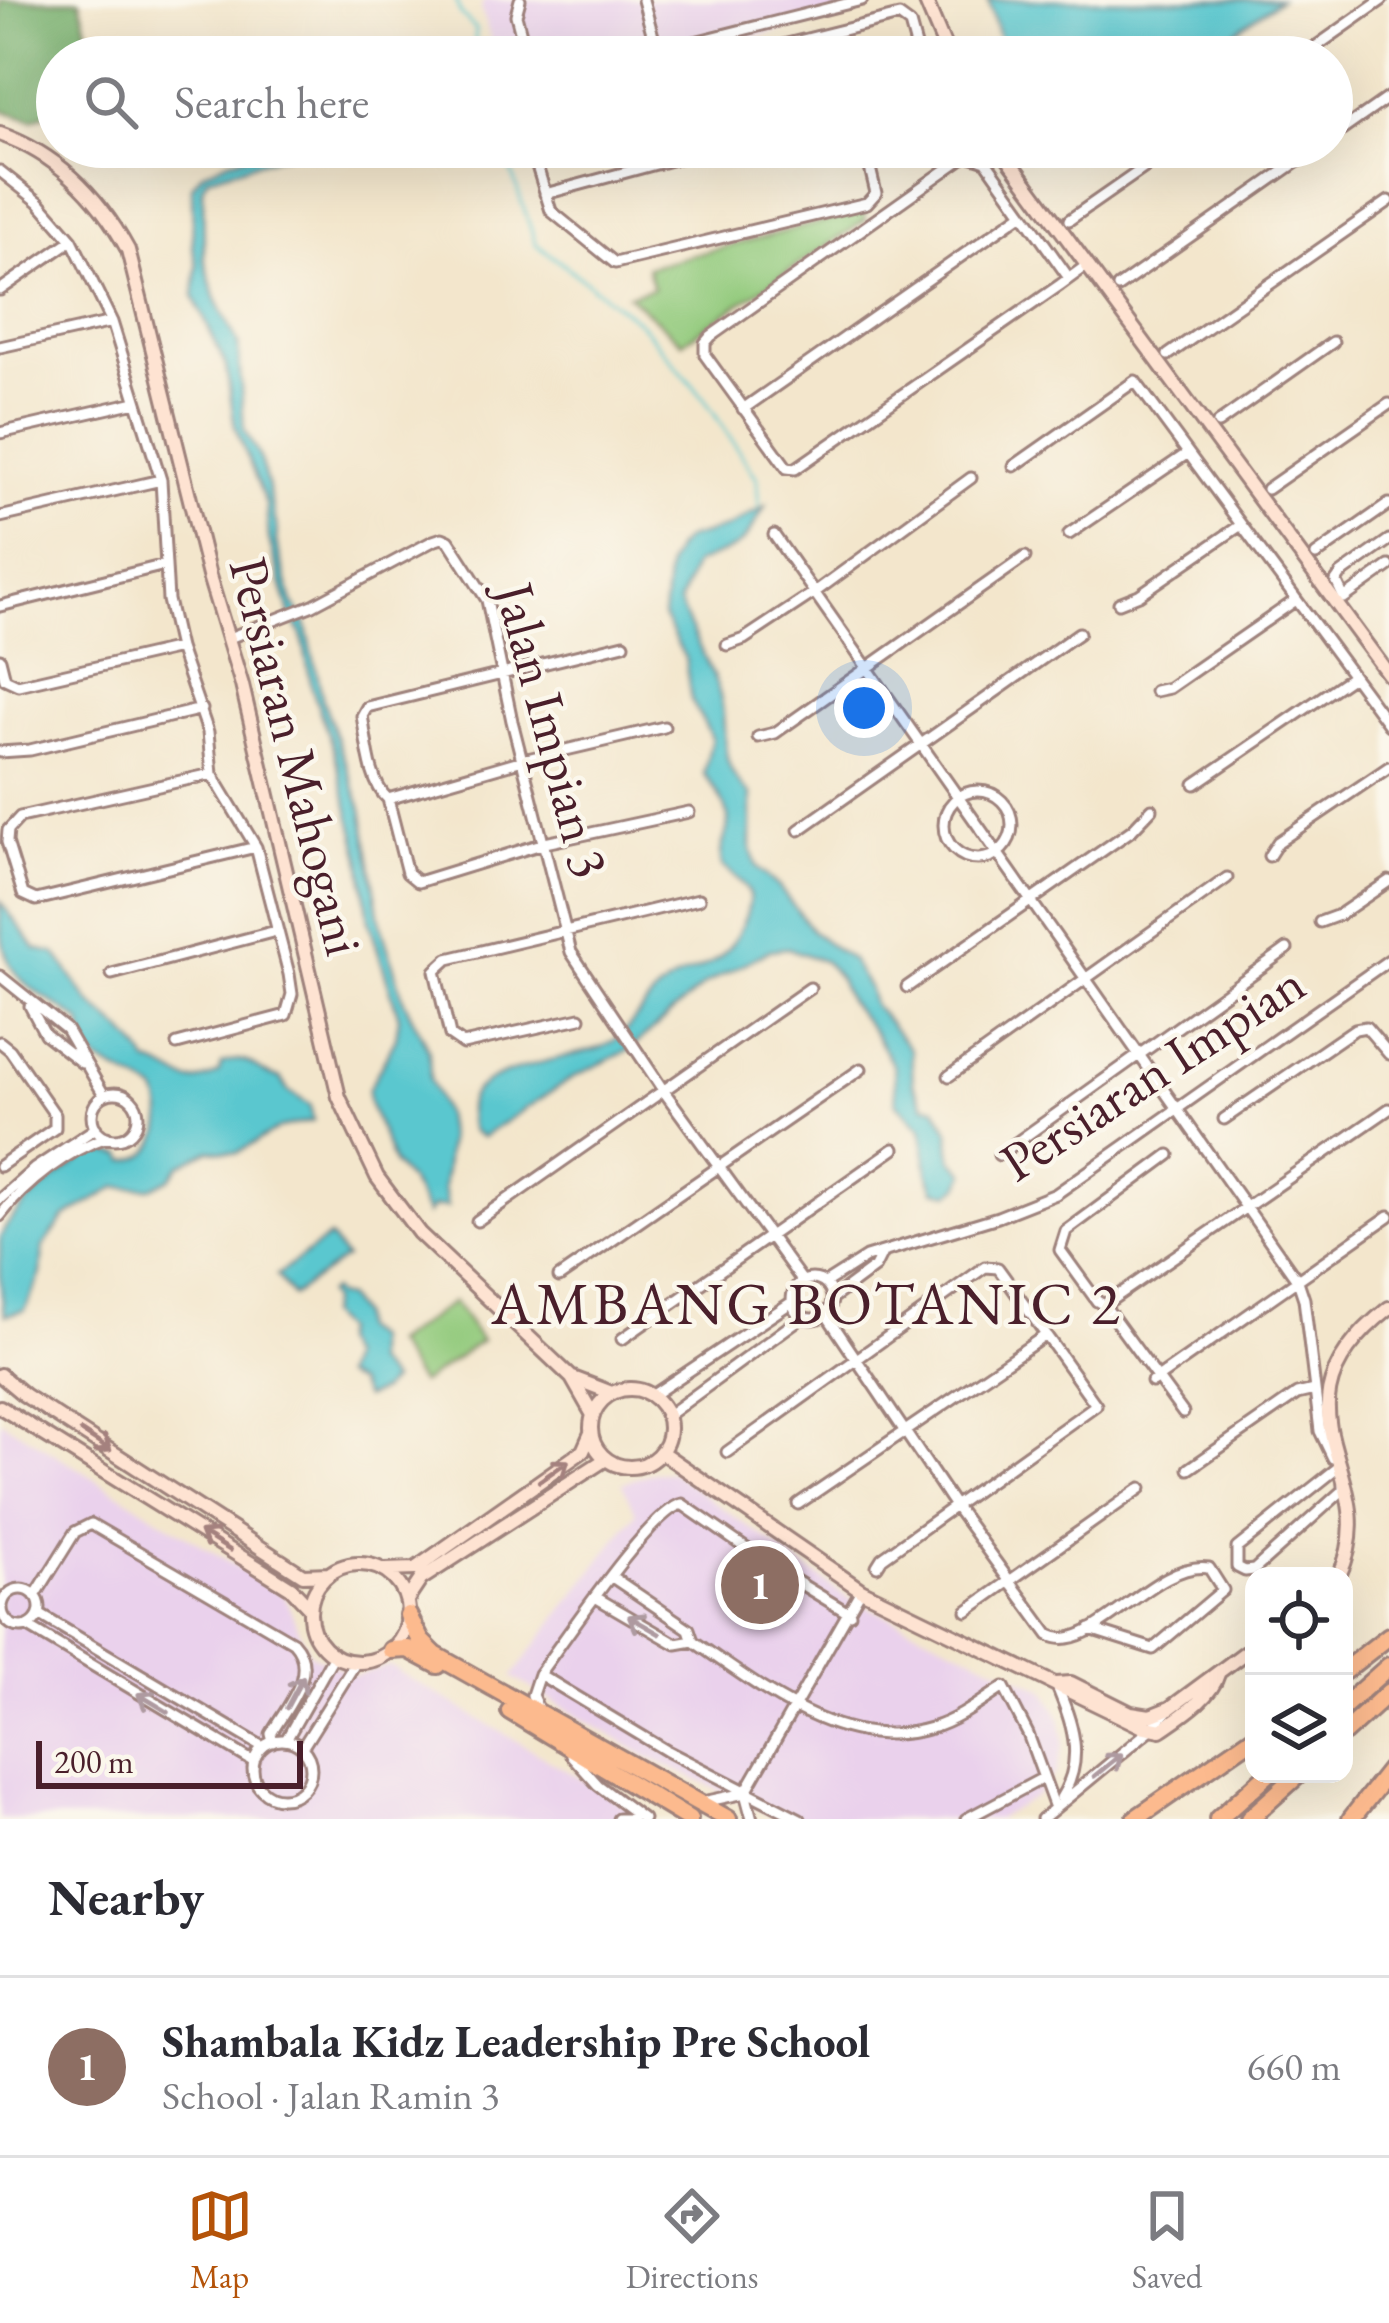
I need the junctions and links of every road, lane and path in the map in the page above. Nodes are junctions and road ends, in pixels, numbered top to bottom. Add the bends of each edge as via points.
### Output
1 (520, 0) edge
2 (643, 0) edge
3 (862, 0) edge
4 (925, 0) edge
5 (1382, 0) edge
6 (522, 36) edge
7 (653, 36) edge
8 (717, 36) edge
9 (819, 36) edge
10 (913, 36) edge
11 (940, 36) edge
12 (1331, 36) edge
13 (1389, 97) edge
14 (1353, 122) edge
15 (0, 134) edge
16 (36, 152) edge
17 (61, 168) edge
18 (537, 168) edge
19 (641, 168) edge
20 (870, 168) edge
21 (949, 168) edge
22 (991, 168) edge
23 (1015, 168) edge
24 (1144, 168) edge
25 (1288, 168) edge
26 (3, 178) edge
27 (545, 194) junction
28 (1389, 201) edge
29 (1023, 213) junction
30 (1069, 220) dead end
31 (72, 240) junction
32 (1087, 266) junction
33 (1070, 278) junction
34 (1118, 287) dead end
35 (0, 290) edge
36 (112, 322) junction
37 (1333, 342) dead end
38 (0, 347) edge
39 (1168, 355) dead end
40 (136, 402) junction
41 (1389, 404) edge
42 (743, 410) junction
43 (1218, 422) dead end
44 (0, 433) edge
45 (1188, 453) junction
46 (1014, 466) dead end
47 (971, 478) dead end
48 (160, 480) junction
49 (1267, 489) dead end
50 (1389, 504) edge
51 (0, 517) edge
52 (1241, 525) junction
53 (1069, 534) dead end
54 (774, 535) dead end
55 (1389, 540) edge
56 (1316, 555) dead end
57 (1025, 557) dead end
58 (165, 565) junction
59 (1389, 566) edge
60 (815, 592) junction
61 (1297, 600) junction
62 (1119, 603) dead end
63 (0, 606) edge
64 (1078, 633) dead end
65 (229, 638) junction
66 (625, 644) dead end
67 (727, 645) dead end
68 (179, 648) junction
69 (0, 659) edge
70 (868, 668) junction
71 (502, 673) junction
72 (1389, 675) edge
73 (1353, 676) junction
74 (1155, 691) dead end
75 (202, 709) junction
76 (1389, 725) edge
77 (664, 727) dead end
78 (758, 737) dead end
79 (921, 746) junction
80 (0, 752) edge
81 (524, 760) junction
82 (1389, 766) edge
83 (212, 774) junction
84 (1195, 784) dead end
85 (958, 798) junction
86 (388, 799) junction
87 (1153, 809) dead end
88 (689, 812) dead end
89 (799, 830) dead end
90 (544, 843) junction
91 (256, 847) junction
92 (998, 853) junction
93 (1269, 856) dead end
94 (1227, 878) dead end
95 (1389, 880) edge
96 (699, 898) dead end
97 (1032, 900) junction
98 (1320, 922) dead end
99 (566, 929) junction
100 (276, 931) junction
101 (1287, 949) dead end
102 (1389, 960) edge
103 (112, 974) dead end
104 (0, 976) edge
105 (1085, 976) junction
106 (907, 987) dead end
107 (810, 988) dead end
108 (27, 1001) junction
109 (580, 1018) dead end
110 (0, 1042) edge
111 (177, 1044) dead end
112 (5, 1054) edge
113 (1140, 1054) junction
114 (1389, 1054) edge
115 (86, 1066) junction
116 (861, 1069) dead end
117 (949, 1076) dead end
118 (663, 1090) junction
119 (104, 1096) junction
120 (1178, 1108) junction
121 (1389, 1109) edge
122 (1224, 1119) dead end
123 (96, 1128) junction
124 (107, 1137) junction
125 (894, 1149) dead end
126 (998, 1155) dead end
127 (1169, 1155) dead end
128 (0, 1166) edge
129 (716, 1166) junction
130 (0, 1199) edge
131 (1249, 1208) junction
132 (0, 1216) edge
133 (1389, 1216) edge
134 (477, 1221) dead end
135 (769, 1237) junction
136 (881, 1255) junction
137 (559, 1277) dead end
138 (1298, 1281) junction
139 (802, 1282) junction
140 (824, 1283) junction
141 (832, 1298) junction
142 (793, 1302) junction
143 (1104, 1305) junction
144 (1389, 1308) edge
145 (826, 1314) junction
146 (802, 1317) junction
147 (1046, 1335) junction
148 (622, 1339) dead end
149 (740, 1339) junction
150 (715, 1355) junction
151 (751, 1355) junction
152 (854, 1358) junction
153 (727, 1372) junction
154 (0, 1375) edge
155 (572, 1378) junction
156 (1155, 1380) junction
157 (1314, 1390) junction
158 (612, 1393) junction
159 (653, 1396) junction
160 (0, 1407) edge
161 (1183, 1413) dead end
162 (593, 1415) junction
163 (668, 1415) junction
164 (904, 1431) junction
165 (591, 1433) junction
166 (1348, 1439) dead end
167 (661, 1452) junction
168 (727, 1452) dead end
169 (605, 1459) junction
170 (1189, 1469) dead end
171 (1335, 1470) junction
172 (1141, 1488) dead end
173 (798, 1504) dead end
174 (955, 1507) junction
175 (1364, 1535) dead end
176 (877, 1566) dead end
177 (1347, 1567) edge
178 (384, 1570) junction
179 (329, 1574) junction
180 (612, 1577) junction
181 (1010, 1582) junction
182 (861, 1590) junction
183 (35, 1596) junction
184 (597, 1598) junction
185 (407, 1607) junction
186 (310, 1608) junction
187 (1, 1610) edge
188 (967, 1611) dead end
189 (39, 1614) junction
190 (850, 1614) junction
191 (21, 1626) junction
192 (1090, 1629) junction
193 (0, 1631) edge
194 (1389, 1636) edge
195 (693, 1641) junction
196 (391, 1650) junction
197 (1245, 1653) edge
198 (334, 1655) junction
199 (356, 1662) junction
200 (1353, 1664) edge
201 (1389, 1666) edge
202 (539, 1674) junction
203 (1218, 1674) junction
204 (1056, 1684) junction
205 (1389, 1693) edge
206 (1353, 1698) edge
207 (793, 1708) junction
208 (1170, 1708) junction
209 (544, 1718) junction
210 (1353, 1725) edge
211 (1150, 1730) junction
212 (286, 1741) junction
213 (560, 1742) junction
214 (1245, 1743) edge
215 (268, 1745) junction
216 (302, 1748) junction
217 (254, 1762) junction
218 (1389, 1771) edge
219 (1043, 1778) junction
220 (1258, 1783) edge
221 (1289, 1783) edge
222 (745, 1793) junction
223 (1055, 1808) junction
224 (693, 1811) edge
225 (618, 1819) edge
226 (632, 1819) edge
227 (643, 1819) edge
228 (728, 1819) edge
229 (752, 1819) edge
230 (800, 1819) edge
231 (966, 1819) edge
232 (1042, 1819) edge
233 (1135, 1819) edge
234 (1217, 1819) edge
235 (1249, 1819) edge
236 (1351, 1819) edge

1 - 6 street
2 - 7 street
3 - 8 street
4 - 11 street
5 - 12 street
9 - 10 street via 899,16
13 - 14 street
15 - 16 street, Persiaran Mahogani
17 - 65 street, Persiaran Mahogani via 107,211 128,250
18 - 27 street
19 - 27 street
20 - 27 street via 876,193 867,203 624,263 551,211
21 - 42 street via 705,343
22 - 29 street
23 - 32 street
24 - 30 street
25 - 34 street
26 - 31 street via 39,202
28 - 39 street
29 - 33 street
29 - 42 street
31 - 35 street
31 - 36 street
32 - 33 street
32 - 72 street
33 - 42 street via 795,469
36 - 38 street
36 - 40 street
37 - 43 street
40 - 44 street
40 - 48 street
41 - 49 street
45 - 46 street via 1135,382
45 - 52 street
45 - 53 street
47 - 60 street
48 - 51 street
48 - 58 street
50 - 56 street
52 - 61 street
52 - 62 street
54 - 60 street
55 - 59 street via 1341,574 1344,598
57 - 70 street
58 - 63 street
58 - 68 street
60 - 67 street
60 - 70 street
61 - 73 street
61 - 74 street
64 - 79 street
65 - 71 street, Jalan Impian 3 via 446,538 487,600
65 - 155 street, Persiaran Mahogani via 339,1097 377,1178 419,1233
66 - 71 street
68 - 69 street via 18,685 5,679
68 - 75 street
70 - 78 street
70 - 79 street
71 - 81 street, Jalan Impian 3
71 - 86 street via 367,707 370,755
73 - 76 street
73 - 84 street
75 - 80 street
75 - 83 street
77 - 81 street
79 - 85 street
79 - 89 street
81 - 86 street
81 - 90 street, Jalan Impian 3
82 - 93 street
83 - 91 street
83 - 91 street via 20,817 8,830 23,894 36,900
85 - 92 street
85 - 92 street via 945,818 948,841 976,860
85 - 92 street via 977,791 1005,805 1011,836
86 - 90 street via 407,873 418,882
87 - 97 street
88 - 90 street
90 - 99 street, Jalan Impian 3
91 - 100 street
92 - 97 street
94 - 105 street
95 - 98 street
96 - 99 street
97 - 105 street
97 - 106 street
99 - 109 street via 448,959 435,971 450,1035 463,1044
99 - 118 street, Jalan Impian 3 via 581,971
100 - 103 street
100 - 111 street via 289,974 286,1015
101 - 113 street
102 - 120 street, Persiaran Impian
104 - 108 street
105 - 113 street
105 - 117 street
107 - 118 street
108 - 115 street via 53,1043
108 - 115 street via 66,1029
110 - 112 street
112 - 128 street via 55,1115 55,1128
113 - 120 street
113 - 126 street
114 - 122 street via 1375,1034 1355,1029
115 - 119 street
116 - 129 street
118 - 129 street, Jalan Impian 3
118 - 134 street
119 - 123 street via 94,1107
119 - 124 street via 127,1095 138,1114 128,1134
120 - 131 street
120 - 136 street, Persiaran Impian via 1036,1204
121 - 131 street
123 - 124 street
123 - 130 street
124 - 132 street via 41,1176
125 - 135 street
127 - 143 street via 1060,1240
129 - 135 street, Jalan Impian 3
129 - 137 street
131 - 138 street
131 - 143 street
133 - 138 street
135 - 139 street, Jalan Impian 3
135 - 148 street
136 - 140 street, Persiaran Impian
136 - 141 street, Persiaran Impian
138 - 156 street
138 - 157 street
139 - 140 street
139 - 142 street
140 - 141 street
141 - 145 street
142 - 146 street
142 - 149 street
143 - 156 street
144 - 166 street via 1355,1336 1339,1372 1337,1407
145 - 146 street
145 - 152 street
146 - 151 street
147 - 152 street via 998,1268 985,1267
147 - 164 street
147 - 174 street via 1096,1405
149 - 150 street
149 - 151 street
150 - 153 street
150 - 159 street
151 - 153 street
152 - 164 street
152 - 168 street
153 - 163 street
154 -> 179 street via 303,1575
155 - 158 street
155 - 162 street
156 - 161 street
157 - 170 street
157 - 171 street
158 - 159 street
158 - 162 street
159 - 163 street
186 -> 160 street via 291,1588
162 - 165 street
163 - 167 street
164 - 173 street
164 - 174 street
165 - 169 street
178 -> 165 street via 415,1569 583,1450
167 - 169 street via 641,1466
167 - 182 street
169 - 185 street via 422,1580
171 - 171 street via 1237,1548 1237,1567 1254,1570 1343,1490
172 - 181 street
174 - 176 street
174 - 181 street
175 - 177 street
178 - 179 street via 351,1564
178 - 185 street
179 - 186 street
180 - 184 street
180 - 190 street via 645,1531 682,1504
180 - 195 street via 689,1628
181 - 188 street
181 - 192 street via 1048,1635 1074,1640
182 - 190 street
182 - 204 street
183 - 187 street via 17,1590
183 - 189 street
215 -> 183 street via 306,1668 293,1642 91,1524 75,1532
195 -> 184 street via 676,1644
184 - 202 street
185 - 196 street
185 - 209 highway via 435,1654
186 - 198 street via 315,1635
187 - 191 street
189 - 191 street
189 - 215 street
190 - 207 street
191 - 193 street
217 -> 191 street
192 - 192 street via 1151,1586 1198,1567 1209,1568 1223,1590 1153,1649
194 - 200 highway
195 - 207 street
196 - 199 street
196 - 213 highway via 423,1656
197 - 203 street
198 - 199 street
198 - 212 street
199 - 216 street
201 - 206 highway
202 - 209 street via 532,1695
202 - 222 street
203 - 208 street
203 - 211 street via 1184,1713
204 - 208 street via 1070,1682 1141,1715
204 - 211 street
204 - 223 street via 1076,1742 1069,1785
205 - 210 highway
207 - 219 street via 869,1733 910,1733 962,1715 1004,1687
207 - 222 street
208 - 211 street
209 - 224 highway
223 -> 211 street
212 - 215 street
212 - 216 street
213 - 224 highway
213 - 227 street
214 - 233 highway
215 - 217 street
216 - 217 street via 309,1779 289,1797 259,1787
218 - 236 highway
219 - 223 street
219 - 231 street
220 - 234 highway
221 - 235 highway
222 - 224 street
222 - 229 street
222 - 230 street
223 - 232 street
224 - 228 highway
225 - 226 street

